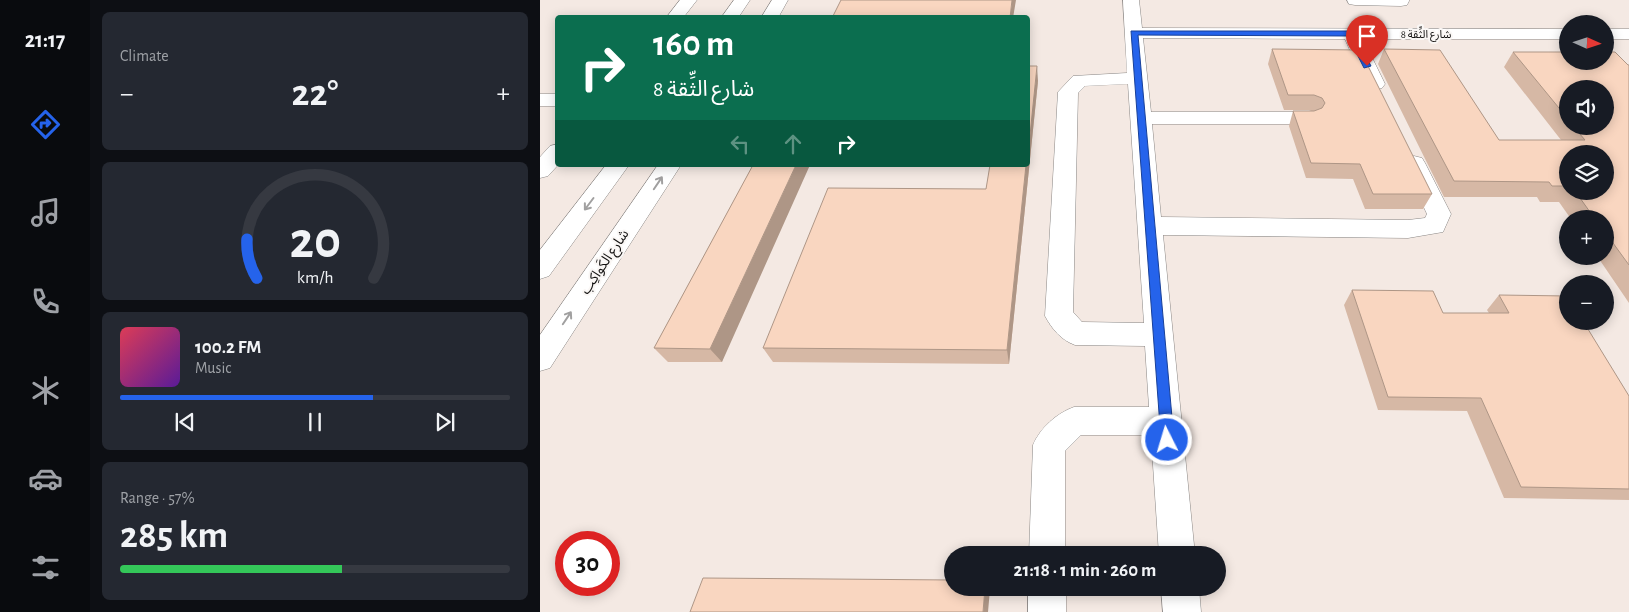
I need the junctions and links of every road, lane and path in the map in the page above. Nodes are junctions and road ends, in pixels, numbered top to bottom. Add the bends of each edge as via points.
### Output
1 (742, 0) edge
2 (780, 0) edge
3 (1131, 0) edge
4 (1355, 0) edge
5 (1401, 0) edge
6 (731, 15) edge
7 (770, 15) edge
8 (1134, 33) junction
9 (1351, 34) junction
10 (1424, 34) junction
11 (1559, 34) edge
12 (1614, 34) edge
13 (1629, 34) edge
14 (1138, 78) junction
15 (540, 100) edge
16 (555, 100) edge
17 (1384, 102) edge
18 (1141, 118) junction
19 (1308, 118) edge
20 (1405, 145) edge
21 (555, 154) edge
22 (616, 167) edge
23 (669, 167) edge
24 (540, 171) edge
25 (1150, 226) junction
26 (540, 269) edge
27 (1159, 335) junction
28 (540, 358) edge
29 (1166, 421) junction
30 (1047, 546) edge
31 (1176, 546) edge
32 (1047, 596) edge
33 (1181, 596) edge
34 (1047, 612) edge
35 (1182, 612) edge

1 - 6 street
2 - 7 street
3 - 8 street
4 - 5 street
5 - 10 street
8 - 9 street, شارع الثِّقة 8
8 - 14 street
9 - 10 street, شارع الثِّقة 8
9 - 17 street
10 - 11 street, شارع الثِّقة 8
12 - 13 street
14 - 18 street
14 - 27 street via 1080,80 1068,92 1059,316 1075,334
15 - 16 street
18 - 19 street
18 - 25 street
20 - 25 street via 1439,214 1434,226 1408,229
21 - 24 street
22 -> 26 street
28 -> 23 street, شارع الكَواكِب
25 - 27 street
27 - 29 street
29 - 30 street via 1074,421 1049,445
29 - 31 street
32 - 34 street
33 - 35 street

